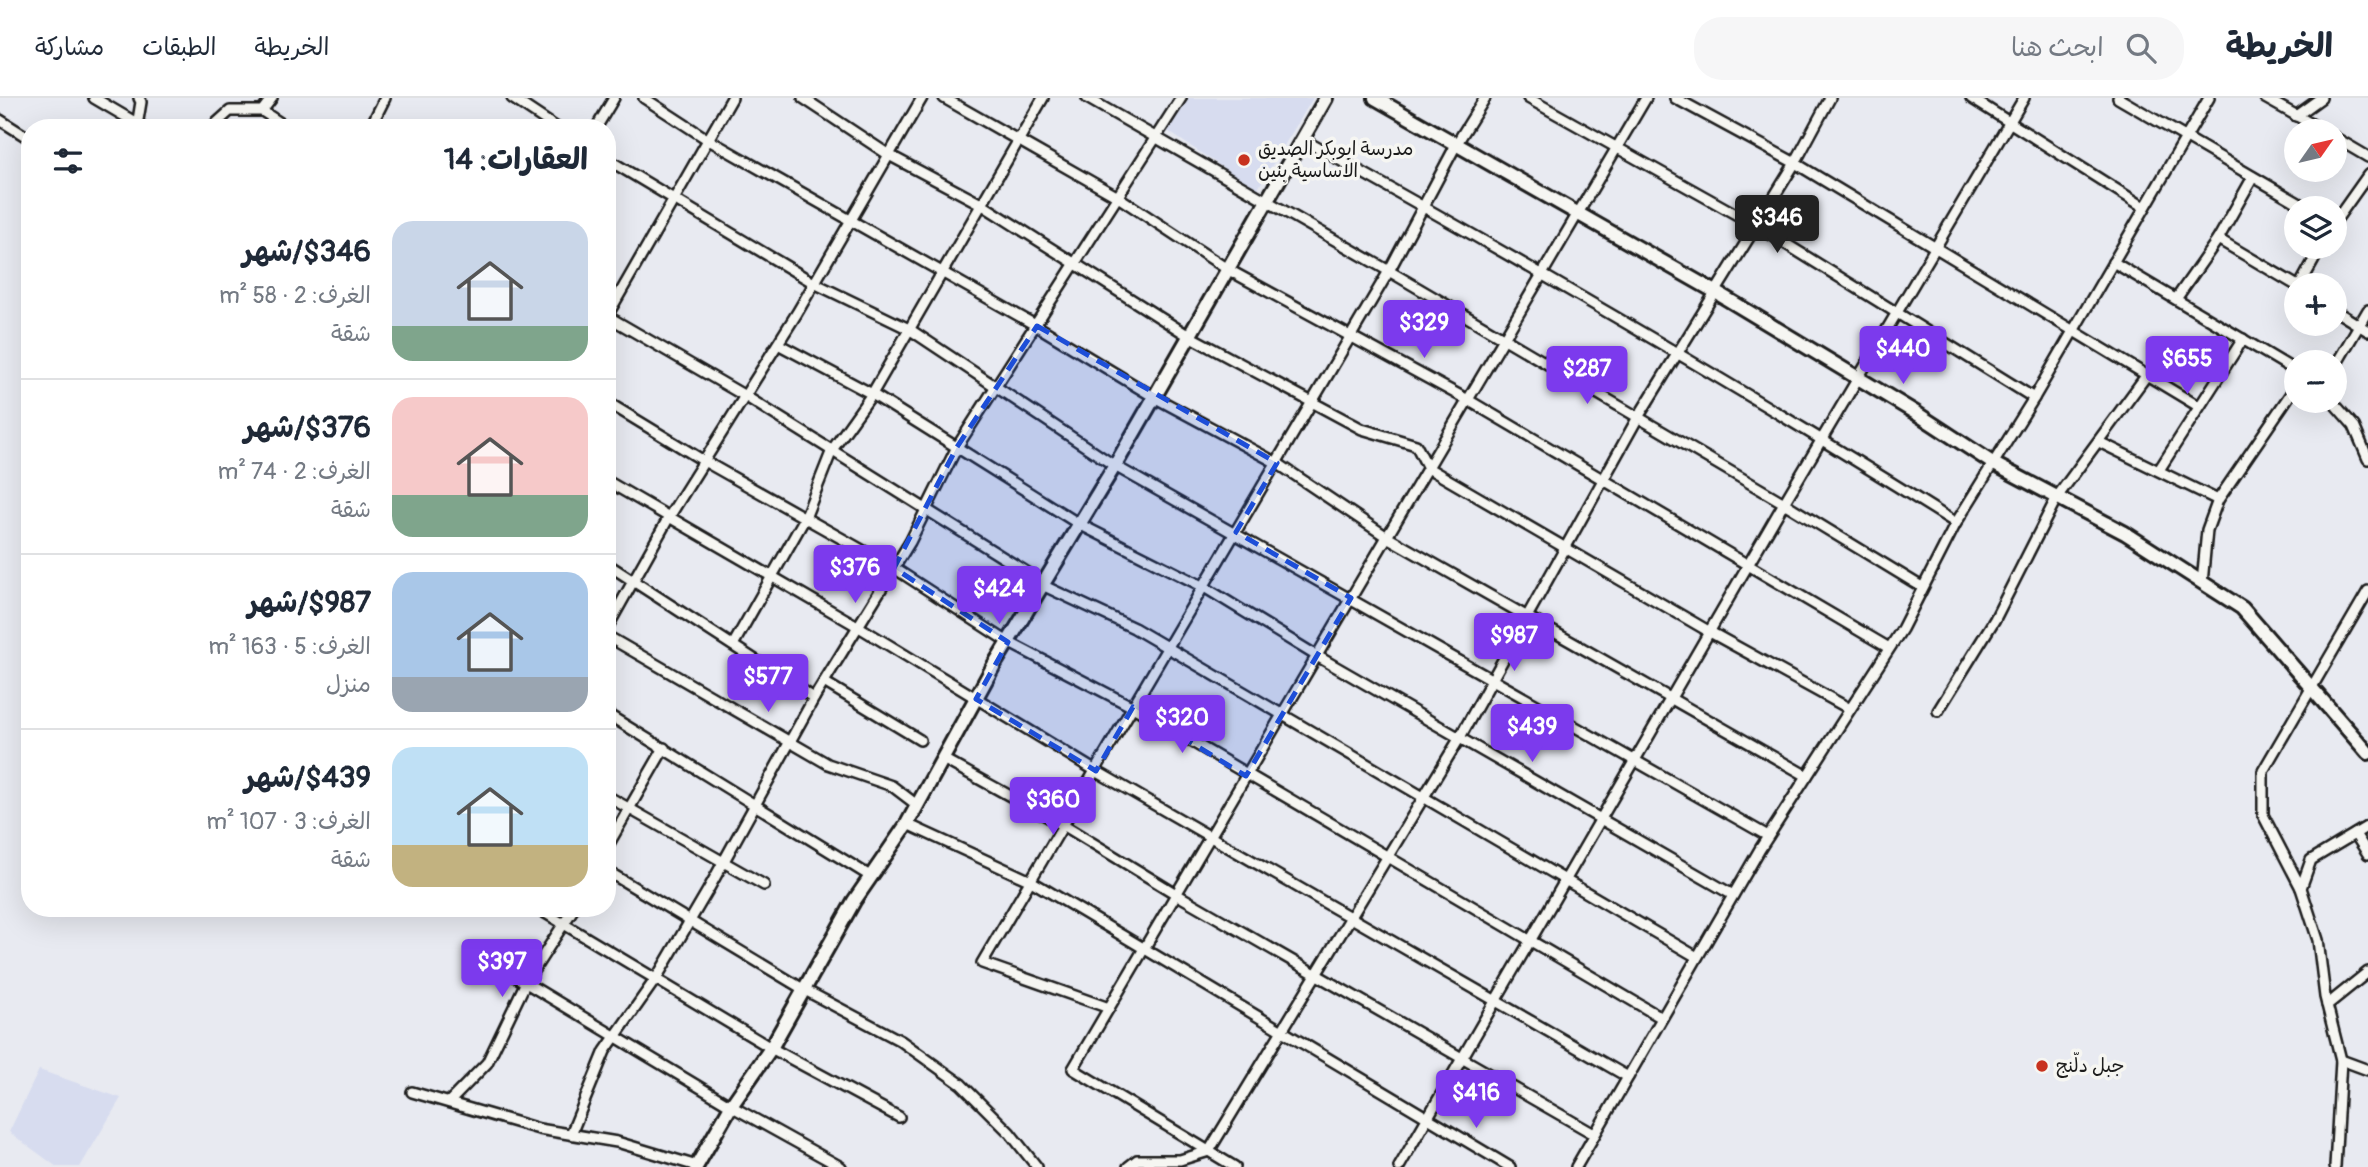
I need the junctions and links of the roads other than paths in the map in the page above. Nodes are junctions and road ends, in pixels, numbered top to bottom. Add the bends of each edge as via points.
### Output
1 (94, 98) edge
2 (139, 98) edge
3 (272, 98) edge
4 (385, 98) edge
5 (512, 98) edge
6 (614, 98) edge
7 (644, 98) edge
8 (732, 98) edge
9 (803, 98) edge
10 (922, 98) edge
11 (944, 98) edge
12 (1043, 98) edge
13 (1087, 98) edge
14 (1181, 98) edge
15 (1325, 98) edge
16 (1375, 98) edge
17 (1485, 98) edge
18 (1528, 98) edge
19 (1646, 98) edge
20 (1675, 98) edge
21 (1830, 98) edge
22 (1970, 98) edge
23 (2024, 98) edge
24 (2118, 98) edge
25 (2209, 98) edge
26 (2265, 98) edge
27 (2320, 98) edge
28 (262, 111) junction
29 (2296, 116) junction
30 (127, 119) edge
31 (140, 119) edge
32 (221, 119) edge
33 (274, 119) edge
34 (374, 119) edge
35 (543, 119) edge
36 (601, 119) edge
37 (2302, 119) edge
38 (0, 120) edge
39 (2011, 121) junction
40 (21, 133) edge
41 (1156, 137) junction
42 (2186, 137) junction
43 (708, 139) junction
44 (1019, 139) junction
45 (1302, 139) junction
46 (1457, 144) junction
47 (2347, 145) edge
48 (1618, 149) junction
49 (889, 155) junction
50 (2368, 157) edge
51 (1795, 163) junction
52 (616, 164) edge
53 (2368, 175) edge
54 (2253, 177) junction
55 (2286, 196) edge
56 (1118, 197) junction
57 (674, 198) junction
58 (1265, 203) junction
59 (981, 204) junction
60 (2347, 205) edge
61 (1425, 207) junction
62 (2144, 207) junction
63 (1579, 214) junction
64 (852, 219) junction
65 (1756, 226) junction
66 (2218, 239) junction
67 (1937, 247) junction
68 (2113, 262) junction
69 (1074, 266) junction
70 (1227, 269) junction
71 (1390, 271) junction
72 (941, 273) junction
73 (1545, 273) junction
74 (2284, 277) edge
75 (814, 283) junction
76 (1714, 291) junction
77 (2176, 299) junction
78 (616, 300) edge
79 (2368, 310) edge
80 (1899, 312) junction
81 (2347, 318) edge
82 (616, 321) edge
83 (1037, 326) junction
84 (2359, 326) junction
85 (909, 329) junction
86 (2073, 331) junction
87 (2368, 331) edge
88 (1189, 336) junction
89 (1351, 337) junction
90 (1504, 339) junction
91 (2243, 339) junction
92 (778, 344) junction
93 (2345, 350) edge
94 (1679, 353) junction
95 (2284, 364) edge
96 (2146, 376) junction
97 (1858, 377) junction
98 (998, 387) junction
99 (872, 394) junction
100 (745, 396) junction
101 (1154, 397) junction
102 (2034, 398) junction
103 (1314, 400) junction
104 (1468, 400) junction
105 (2284, 404) edge
106 (2199, 406) junction
107 (616, 407) edge
108 (2343, 413) edge
109 (1637, 419) junction
110 (1823, 439) junction
111 (2098, 442) junction
112 (957, 447) junction
113 (832, 450) junction
114 (2368, 459) edge
115 (704, 461) junction
116 (1277, 463) junction
117 (1994, 464) junction
118 (1115, 466) junction
119 (1428, 468) junction
120 (2160, 470) junction
121 (1605, 480) junction
122 (616, 486) edge
123 (2057, 498) junction
124 (2218, 500) junction
125 (1784, 503) junction
126 (926, 509) junction
127 (669, 517) junction
128 (805, 518) junction
129 (1956, 523) junction
130 (1079, 524) junction
131 (1236, 533) junction
132 (1387, 537) junction
133 (1565, 548) junction
134 (1749, 564) junction
135 (894, 568) junction
136 (616, 570) edge
137 (772, 577) junction
138 (635, 582) junction
139 (2202, 583) junction
140 (1042, 585) junction
141 (1204, 587) junction
142 (1922, 587) junction
143 (2368, 591) edge
144 (1351, 598) junction
145 (616, 613) edge
146 (1528, 617) junction
147 (859, 627) junction
148 (1710, 632) junction
149 (616, 641) edge
150 (1008, 642) junction
151 (733, 645) junction
152 (1889, 648) junction
153 (1168, 649) junction
154 (1317, 656) junction
155 (1494, 680) junction
156 (824, 682) junction
157 (2310, 688) junction
158 (814, 698) junction
159 (1671, 698) junction
160 (975, 699) junction
161 (1133, 707) junction
162 (1850, 709) junction
163 (1938, 711) dead end
164 (1282, 715) junction
165 (616, 719) edge
166 (1459, 739) junction
167 (920, 740) dead end
168 (789, 742) junction
169 (664, 748) junction
170 (2368, 753) edge
171 (943, 759) junction
172 (1635, 761) junction
173 (1096, 771) junction
174 (1246, 776) junction
175 (1807, 776) junction
176 (1424, 798) junction
177 (616, 801) edge
178 (757, 803) junction
179 (917, 805) junction
180 (629, 808) junction
181 (1600, 820) junction
182 (907, 824) junction
183 (1063, 825) junction
184 (2368, 825) edge
185 (616, 831) edge
186 (2355, 834) junction
187 (1211, 835) junction
188 (1768, 836) junction
189 (2368, 854) edge
190 (1387, 857) junction
191 (721, 861) junction
192 (870, 876) junction
193 (616, 877) edge
194 (1031, 881) junction
195 (1565, 881) junction
196 (764, 885) dead end
197 (2301, 888) junction
198 (1176, 894) junction
199 (1733, 895) junction
200 (552, 917) edge
201 (569, 917) edge
202 (1351, 917) junction
203 (688, 921) junction
204 (565, 925) junction
205 (1531, 939) junction
206 (1143, 950) junction
207 (483, 957) dead end
208 (1698, 957) junction
209 (2368, 972) edge
210 (1316, 974) junction
211 (657, 977) junction
212 (526, 982) junction
213 (803, 989) junction
214 (1496, 1001) junction
215 (2327, 1005) junction
216 (1109, 1008) junction
217 (1662, 1018) junction
218 (1281, 1032) junction
219 (616, 1034) junction
220 (771, 1048) junction
221 (1462, 1058) junction
222 (2341, 1060) junction
223 (2368, 1070) edge
224 (1628, 1077) junction
225 (412, 1092) dead end
226 (449, 1102) junction
227 (732, 1106) junction
228 (899, 1117) dead end
229 (1427, 1120) junction
230 (571, 1134) junction
231 (1594, 1135) junction
232 (1209, 1151) junction
233 (1183, 1164) edge
234 (696, 1167) edge
235 (841, 1167) edge
236 (1037, 1167) edge
237 (1128, 1167) edge
238 (1235, 1167) edge
239 (1399, 1167) edge
240 (1510, 1167) edge
241 (1576, 1167) edge
242 (2335, 1167) edge

1 - 30 street
2 - 31 street
3 - 28 street
4 - 34 street
5 - 35 street
6 - 36 street
7 - 43 street
8 - 43 street
9 - 49 street
10 - 49 street
11 - 44 street
12 - 44 street
13 - 41 street
14 - 41 street
15 - 45 street
16 - 46 street
17 - 46 street
18 - 48 street
19 - 48 street
20 - 51 street
21 - 51 street
22 - 39 street
23 - 39 street
24 - 42 street
25 - 42 street
26 - 29 street
27 - 29 street
28 - 32 street via 230,111
28 - 33 street
29 - 37 street
38 - 40 street
39 - 62 street
39 - 67 street
41 - 56 street
41 - 58 street
42 - 54 street
42 - 62 street
43 - 57 street
43 - 64 street
44 - 56 street
44 - 59 street
45 - 58 street
45 - 61 street
46 - 61 street
46 - 63 street
47 - 50 street
48 - 63 street
48 - 65 street
49 - 59 street
49 - 64 street
51 - 65 street
51 - 67 street
52 - 57 street
53 - 60 street
54 - 55 street
54 - 66 street
56 - 69 street
56 - 70 street
57 - 75 street
57 - 78 street
58 - 70 street
58 - 71 street
59 - 69 street
59 - 72 street
61 - 71 street
61 - 73 street
62 - 68 street
63 - 73 street
63 - 76 street
64 - 72 street
64 - 75 street
65 - 76 street
65 - 80 street
66 - 74 street
66 - 77 street
67 - 80 street
67 - 86 street
68 - 77 street
68 - 86 street
69 - 83 street
69 - 88 street
70 - 88 street
70 - 89 street
71 - 89 street
71 - 90 street
72 - 83 street
72 - 85 street
73 - 90 street
73 - 94 street
75 - 85 street
75 - 92 street
76 - 94 street
76 - 97 street
77 - 91 street
79 - 84 street
80 - 97 street
80 - 102 street
81 - 84 street
82 - 100 street
83 - 98 street
83 - 101 street
84 - 87 street
84 - 93 street
85 - 98 street
85 - 99 street
86 - 96 street
86 - 102 street
88 - 101 street
88 - 103 street
89 - 103 street
89 - 104 street
90 - 104 street
90 - 109 street
91 - 95 street
91 - 106 street
92 - 99 street
92 - 100 street
94 - 109 street
94 - 110 street
96 - 106 street
96 - 111 street
97 - 110 street
97 - 117 street
98 - 112 street
98 - 118 street
99 - 112 street
99 - 113 street
100 - 113 street
100 - 115 street
101 - 116 street
101 - 118 street
102 - 117 street
103 - 116 street
103 - 119 street via 1362,429 1416,444
104 - 119 street
104 - 121 street
105 - 124 street
106 - 120 street
107 - 115 street
108 - 114 street via 2354,426
109 - 121 street
109 - 125 street
110 - 125 street
110 - 129 street
111 - 120 street
111 - 123 street
112 - 126 street
112 - 130 street
113 - 126 street
113 - 128 street
115 - 127 street
115 - 128 street
116 - 131 street
116 - 132 street
117 - 123 street
117 - 129 street
118 - 130 street
118 - 131 street
119 - 132 street
119 - 133 street
120 - 124 street
121 - 133 street
121 - 134 street
122 - 127 street
123 - 139 street via 2125,533
123 - 163 street via 1995,619
124 - 139 street via 2207,530
125 - 134 street
125 - 142 street
126 - 135 street
126 - 140 street
127 - 137 street
127 - 138 street
128 - 135 street
128 - 137 street
129 - 142 street
130 - 140 street
130 - 141 street
131 - 141 street
131 - 144 street
132 - 144 street
132 - 146 street
133 - 146 street
133 - 148 street
134 - 148 street
134 - 152 street
135 - 147 street
135 - 150 street
136 - 138 street
137 - 147 street
137 - 151 street
138 - 145 street
138 - 151 street
139 - 157 street via 2242,608
140 - 150 street
140 - 153 street
141 - 153 street
141 - 154 street
142 - 152 street
143 - 157 street
144 - 154 street
144 - 155 street
146 - 155 street
146 - 159 street
147 - 156 street
147 - 160 street
148 - 159 street
148 - 162 street
149 - 168 street
150 - 160 street
150 - 161 street
151 - 158 street
152 - 162 street
153 - 161 street
153 - 164 street
154 - 164 street
154 - 166 street
155 - 166 street
155 - 172 street
156 - 158 street
156 - 167 street
157 - 170 street
157 - 197 street via 2263,771 2263,816
158 - 168 street
159 - 172 street
159 - 175 street
160 - 171 street
160 - 173 street
161 - 173 street
161 - 174 street
162 - 175 street
164 - 174 street
164 - 176 street
165 - 169 street
166 - 176 street
166 - 181 street
168 - 178 street
168 - 179 street via 828,764 892,786
169 - 178 street
169 - 180 street
171 - 179 street
171 - 183 street
172 - 181 street
172 - 188 street
173 - 183 street
173 - 187 street
174 - 187 street
174 - 190 street
175 - 188 street
176 - 190 street
176 - 195 street
177 - 180 street
178 - 191 street
178 - 192 street
179 - 182 street
180 - 185 street
180 - 191 street
181 - 195 street
181 - 199 street
182 - 192 street
182 - 194 street
183 - 194 street
183 - 198 street
184 - 186 street
186 - 189 street
186 - 197 street via 2311,860
187 - 198 street
187 - 202 street
188 - 199 street
190 - 202 street
190 - 205 street
191 - 196 street
191 - 203 street
192 - 213 street
193 - 203 street
194 - 206 street
194 - 216 street via 982,963
195 - 205 street
195 - 208 street
197 - 215 street via 2318,940
198 - 206 street
198 - 210 street
199 - 208 street
200 - 204 street
201 - 204 street
202 - 210 street
202 - 214 street
203 - 211 street
203 - 213 street
204 - 211 street
204 - 212 street
205 - 214 street
205 - 217 street
206 - 216 street
206 - 218 street
207 - 212 street
208 - 217 street
209 - 215 street
210 - 218 street
210 - 221 street
211 - 219 street
211 - 220 street
212 - 219 street
212 - 226 street via 487,1063
213 - 220 street
213 - 236 street via 901,1041 961,1084
214 - 221 street
214 - 224 street
215 - 222 street
216 - 232 street via 1073,1069
217 - 224 street
218 - 229 street
218 - 232 street
219 - 227 street
219 - 230 street
220 - 227 street
220 - 228 street
221 - 229 street
221 - 231 street
222 - 223 street
222 - 242 street
224 - 231 street
225 - 226 street
226 - 230 street
227 - 234 street
227 - 235 street
229 - 239 street
229 - 240 street
230 - 234 street via 617,1142
231 - 241 street
232 - 233 street
232 - 238 street
233 - 237 street via 1137,1160

